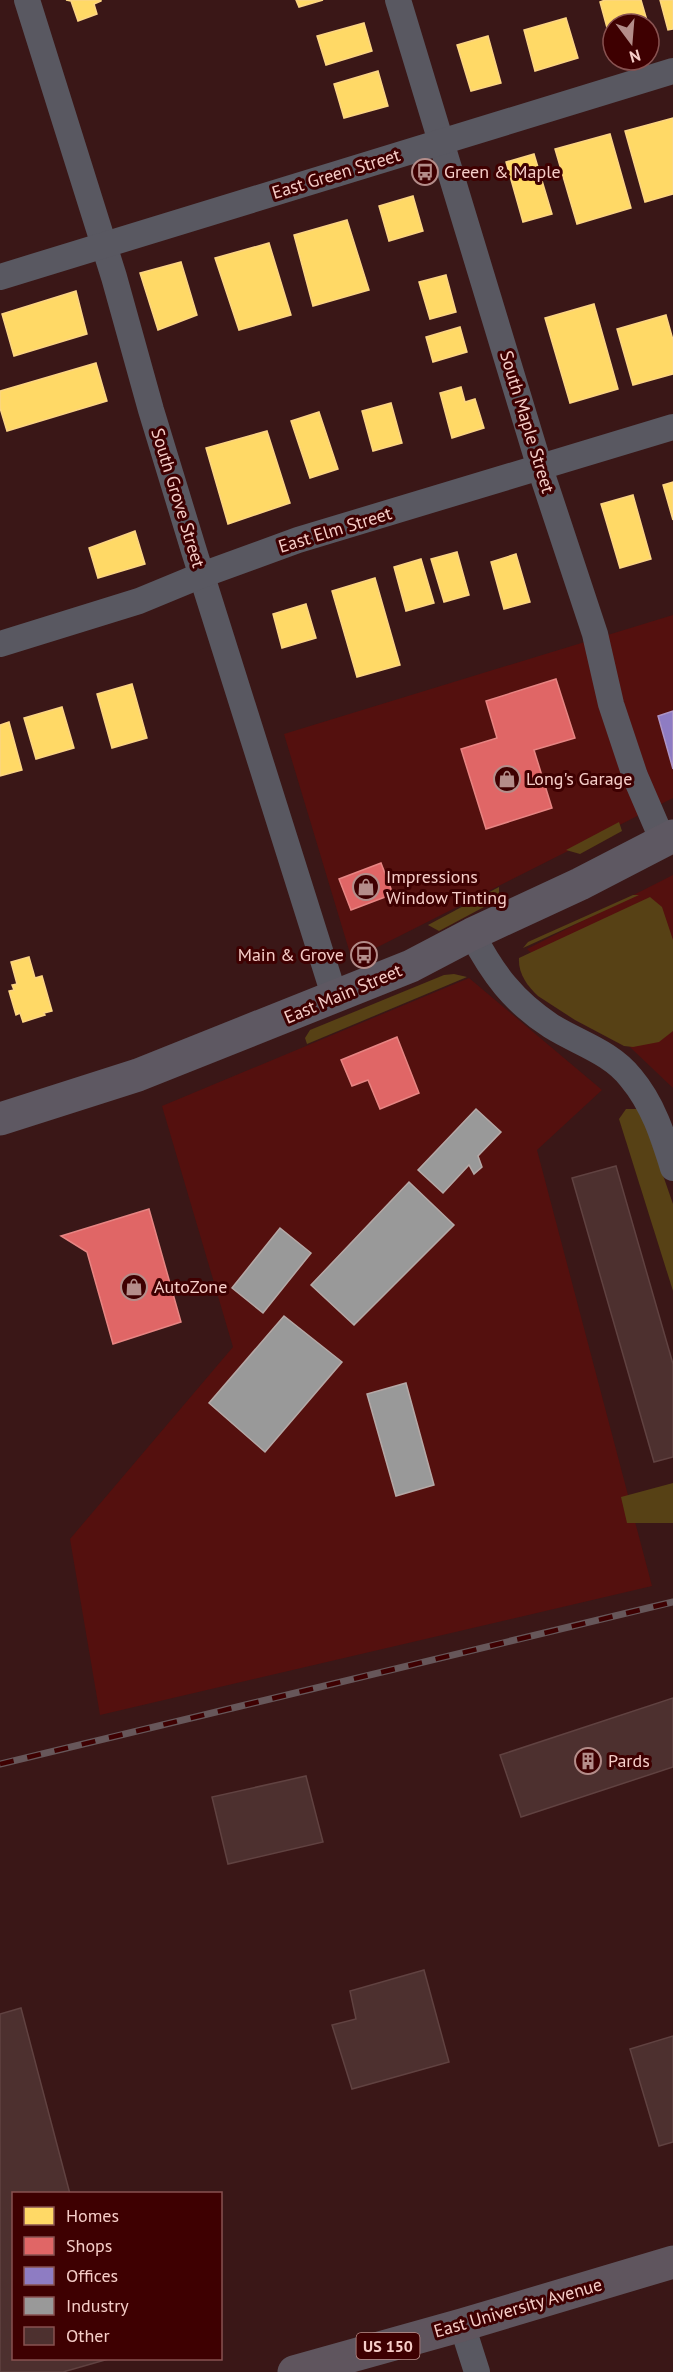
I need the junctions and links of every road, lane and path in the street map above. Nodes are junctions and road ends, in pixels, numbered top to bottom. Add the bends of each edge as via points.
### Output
1 (27, 0) edge
2 (398, 0) edge
3 (673, 70) edge
4 (440, 142) junction
5 (104, 246) junction
6 (0, 278) edge
7 (673, 427) edge
8 (540, 468) junction
9 (202, 575) junction
10 (0, 644) edge
11 (668, 838) edge
12 (472, 934) junction
13 (334, 995) junction
14 (0, 1119) edge
15 (673, 1168) edge
16 (673, 2262) edge
17 (462, 2325) junction
18 (294, 2372) edge
19 (477, 2372) edge

1 - 5 street, South Grove Street
2 - 4 street, South Maple Street
3 - 4 street, East Green Street
4 - 5 street, East Green Street
4 - 8 street, South Maple Street
5 - 6 street, East Green Street
5 - 9 street, South Grove Street
7 - 8 street, East Elm Street
8 - 9 street, East Elm Street via 298,540
8 - 11 street, South Maple Street via 595,634 629,759
9 - 10 street, East Elm Street via 139,601
9 - 13 street, South Grove Street
11 - 12 main road, East Main Street
12 - 13 main road, East Main Street via 411,966
12 - 15 street via 503,986 523,1006 610,1058 631,1076 663,1134
13 - 14 main road, East Main Street via 138,1075
16 - 17 main road, East University Avenue / US 150
17 - 18 main road, East University Avenue / US 150
17 - 19 street

